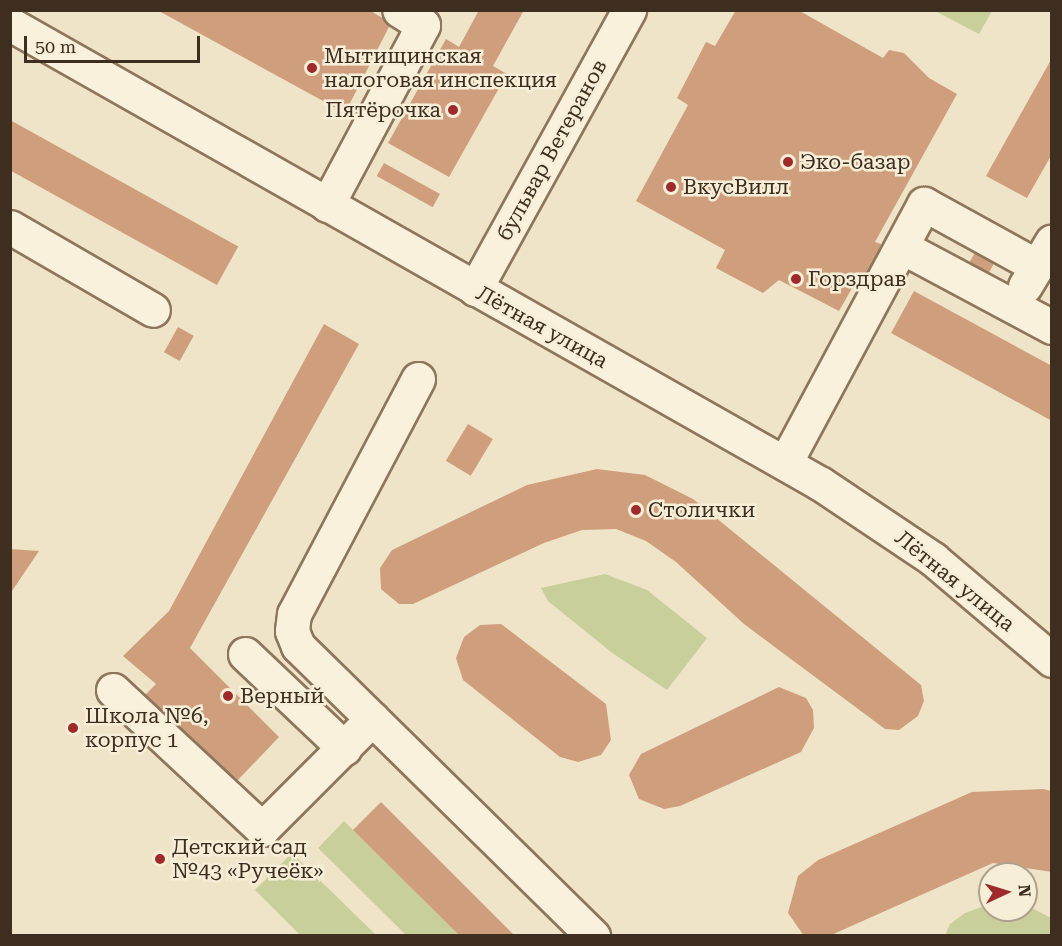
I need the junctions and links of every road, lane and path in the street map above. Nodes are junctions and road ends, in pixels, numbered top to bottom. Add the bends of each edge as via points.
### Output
1 (629, 10) edge
2 (417, 15) edge
3 (10, 24) edge
4 (327, 205) junction
5 (10, 227) edge
6 (904, 248) junction
7 (1044, 254) edge
8 (475, 289) junction
9 (1013, 306) junction
10 (153, 310) dead end
11 (1052, 327) edge
12 (418, 379) dead end
13 (785, 463) junction
14 (244, 654) dead end
15 (1052, 660) edge
16 (113, 690) dead end
17 (372, 719) junction
18 (344, 748) junction
19 (593, 936) edge

1 - 8 street, бульвар Ветеранов
2 - 4 street
3 - 4 street, Лётная улица
4 - 8 street, Лётная улица
5 - 10 street
6 - 7 street via 924,204
6 - 9 street
6 - 13 street
7 - 9 street
8 - 13 street, Лётная улица
9 - 11 street
12 - 17 street via 294,614 292,631 298,646
13 - 15 street, Лётная улица via 933,559
14 - 18 street
16 - 18 street via 262,829
17 - 18 street
17 - 19 street

